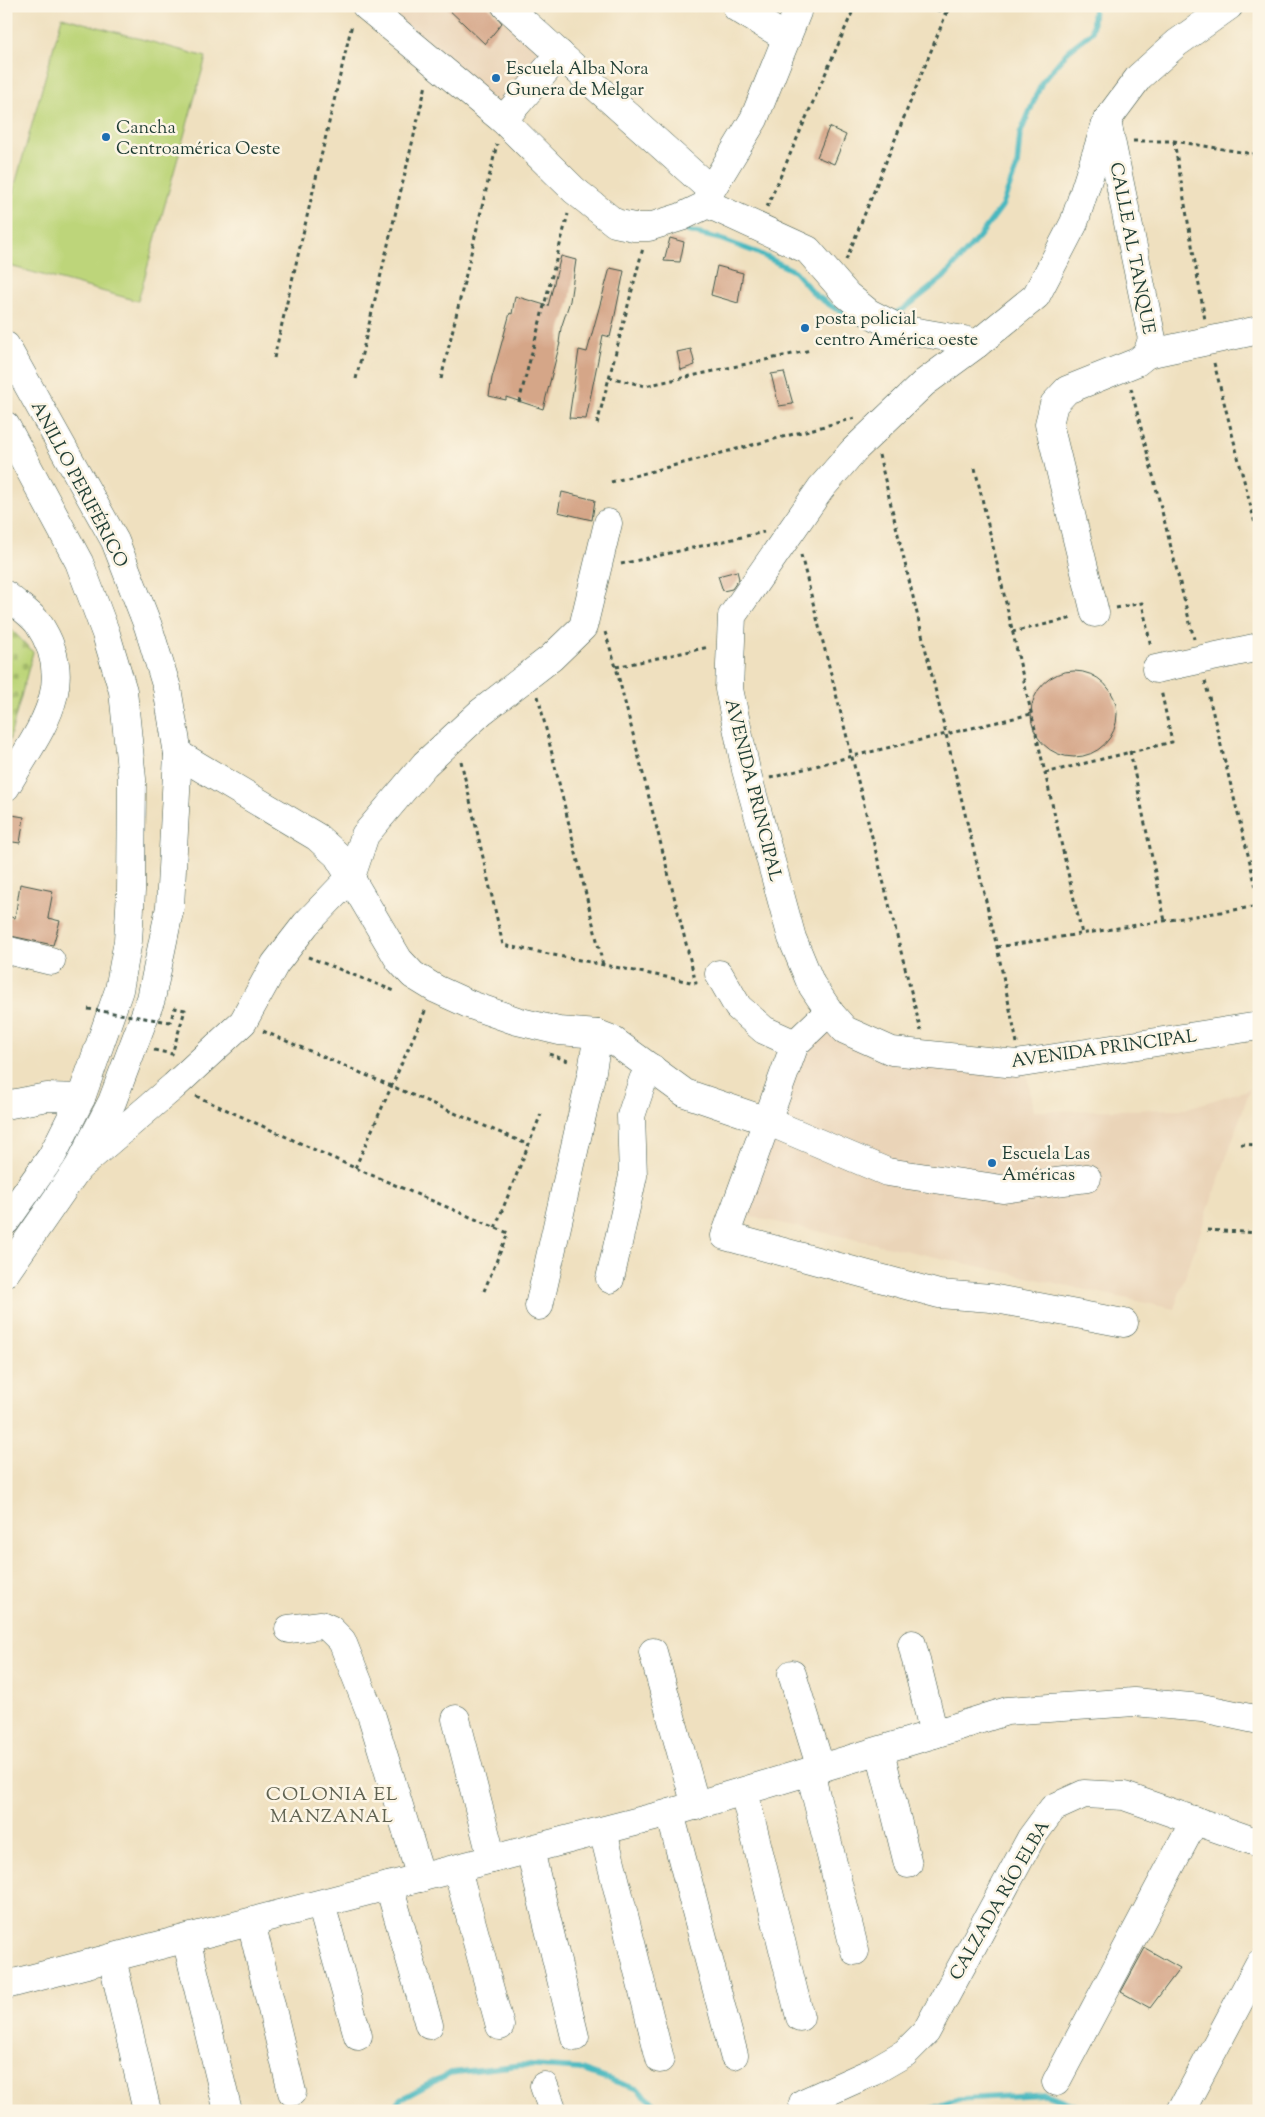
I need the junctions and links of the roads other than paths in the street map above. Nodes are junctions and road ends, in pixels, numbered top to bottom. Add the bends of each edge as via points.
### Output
1 (506, 6) edge
2 (1229, 6) edge
3 (737, 8) dead end
4 (360, 11) edge
5 (797, 12) dead end
6 (787, 38) junction
7 (560, 54) junction
8 (503, 120) junction
9 (1109, 130) junction
10 (709, 197) junction
11 (1259, 330) edge
12 (977, 344) junction
13 (6, 346) edge
14 (1136, 360) junction
15 (6, 426) edge
16 (608, 523) dead end
17 (6, 595) edge
18 (1095, 613) road end
19 (1259, 647) edge
20 (1156, 669) road end
21 (30, 745) junction
22 (178, 754) junction
23 (6, 765) edge
24 (6, 787) edge
25 (352, 877) junction
26 (6, 950) edge
27 (51, 962) dead end
28 (719, 974) dead end
29 (831, 1014) junction
30 (1259, 1026) edge
31 (598, 1034) junction
32 (795, 1044) junction
33 (652, 1068) junction
34 (81, 1098) junction
35 (6, 1106) edge
36 (767, 1121) junction
37 (78, 1168) junction
38 (1087, 1178) dead end
39 (6, 1221) edge
40 (6, 1272) edge
41 (610, 1279) dead end
42 (538, 1306) dead end
43 (1124, 1323) dead end
44 (289, 1629) dead end
45 (912, 1644) dead end
46 (653, 1652) dead end
47 (792, 1674) dead end
48 (456, 1719) dead end
49 (1259, 1720) edge
50 (934, 1734) junction
51 (880, 1751) junction
52 (815, 1771) junction
53 (744, 1792) junction
54 (696, 1806) junction
55 (670, 1813) junction
56 (1195, 1820) junction
57 (603, 1831) junction
58 (1259, 1842) edge
59 (530, 1850) junction
60 (492, 1860) junction
61 (908, 1864) dead end
62 (457, 1869) junction
63 (421, 1878) junction
64 (389, 1886) junction
65 (321, 1904) junction
66 (251, 1922) junction
67 (186, 1939) junction
68 (855, 1951) dead end
69 (112, 1958) junction
70 (1259, 1964) edge
71 (6, 1985) edge
72 (800, 2017) dead end
73 (429, 2025) dead end
74 (500, 2026) dead end
75 (358, 2036) dead end
76 (575, 2037) dead end
77 (734, 2055) dead end
78 (660, 2059) dead end
79 (1056, 2082) dead end
80 (292, 2092) dead end
81 (803, 2103) dead end
82 (147, 2111) edge
83 (228, 2111) edge
84 (1181, 2111) edge

1 - 7 main road
2 - 9 main road, AVENIDA PRINCIPAL via 1177,43 1139,77
3 - 6 main road
4 - 8 main road via 432,60
5 - 6 main road
6 - 10 main road via 754,119
7 - 8 main road
7 - 10 main road
8 - 10 main road via 574,190 615,223 649,227 681,217
9 - 12 main road, AVENIDA PRINCIPAL via 1074,222 1042,287 1036,296
9 - 14 main road, CALLE AL TANQUE via 1152,339
10 - 12 main road via 758,229 808,250 847,295 900,329
11 - 14 main road
12 - 29 main road, AVENIDA PRINCIPAL via 865,424 732,616 729,689 750,784 792,938 811,984
13 - 22 main road, ANILLO PERIFÉRICO via 115,541 148,626 167,688
14 - 18 main road via 1067,390 1054,404 1049,424
15 - 34 main road via 79,562 123,691 132,779 128,941 119,990
16 - 25 main road via 583,627 551,658 481,712 426,764 365,835
17 - 21 main road via 37,622 57,666 56,689 45,722
19 - 20 main road
21 - 23 main road
21 - 24 main road
22 - 25 main road via 317,837 337,855
22 - 37 main road, ANILLO PERIFÉRICO via 170,907 151,999 112,1102
25 - 31 main road via 399,960 413,975 471,1005 517,1021 559,1031
25 - 37 main road via 306,924 275,964 243,1022
26 - 27 main road
28 - 32 main road via 738,1007 764,1030
29 - 30 main road, AVENIDA PRINCIPAL via 845,1030 892,1052 1022,1063
29 - 32 main road
31 - 33 main road via 611,1038
31 - 42 main road
32 - 36 main road
33 - 36 main road via 685,1093
33 - 41 main road via 643,1080 631,1116 633,1176
34 - 35 main road via 47,1097
34 - 39 main road via 52,1156
36 - 38 main road via 886,1172 1002,1189
36 - 43 main road via 725,1236 939,1294 990,1298
37 - 40 main road, ANILLO PERIFÉRICO
44 - 63 main road via 321,1624 330,1628 342,1641 372,1717
45 - 50 main road
46 - 54 main road
47 - 52 main road
48 - 60 main road
49 - 50 main road via 1202,1708 1134,1702 1007,1711
50 - 51 main road
51 - 52 main road
51 - 61 main road
52 - 53 main road
52 - 68 main road
53 - 54 main road
53 - 72 main road
54 - 55 main road
55 - 57 main road
55 - 77 main road
56 - 58 main road, CALZADA RÍO ELBA
56 - 79 main road
56 - 81 main road, CALZADA RÍO ELBA via 1124,1796 1084,1794 1053,1808 1031,1838 926,2032 905,2053 872,2072
57 - 59 main road
57 - 78 main road
59 - 60 main road
59 - 76 main road
60 - 62 main road
62 - 63 main road
62 - 74 main road
63 - 64 main road
64 - 65 main road
64 - 73 main road
65 - 66 main road
65 - 75 main road
66 - 67 main road
66 - 80 main road
67 - 69 main road
67 - 83 main road
69 - 71 main road
69 - 82 main road
70 - 84 main road

